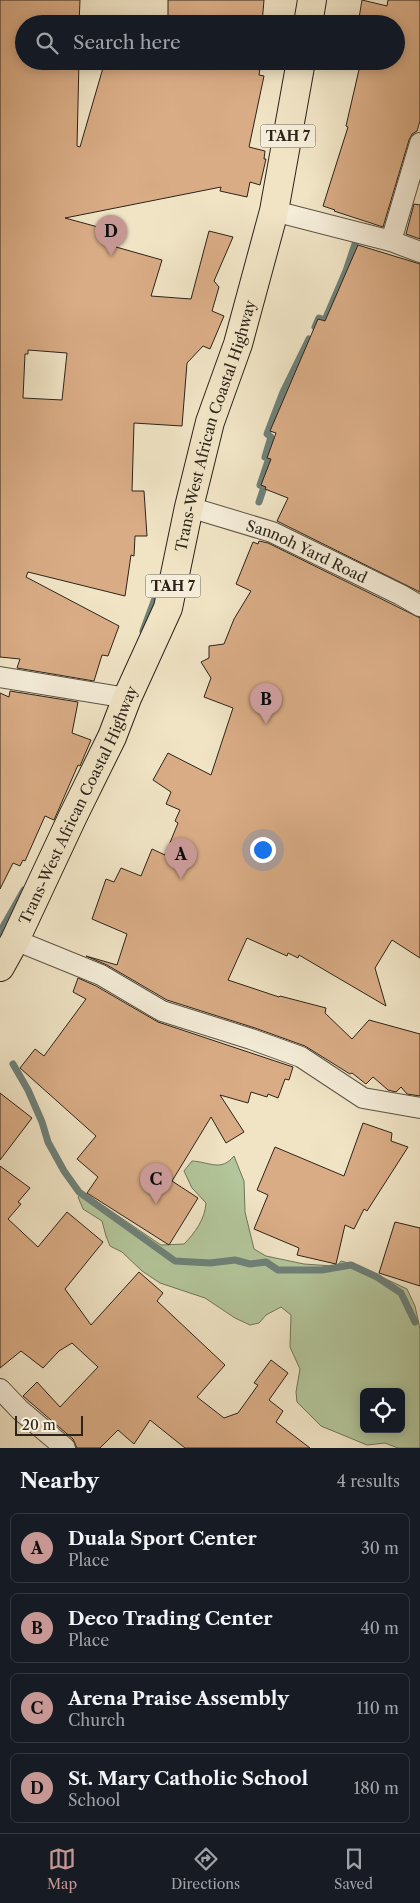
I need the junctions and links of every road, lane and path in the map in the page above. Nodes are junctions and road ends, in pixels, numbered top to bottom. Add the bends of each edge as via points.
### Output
1 (312, 0) edge
2 (310, 15) edge
3 (299, 70) edge
4 (420, 143) edge
5 (274, 211) junction
6 (391, 240) junction
7 (420, 252) edge
8 (189, 507) junction
9 (420, 606) edge
10 (0, 677) edge
11 (127, 698) junction
12 (15, 940) junction
13 (0, 967) edge
14 (420, 1108) edge
15 (0, 1389) edge
16 (65, 1448) edge

1 - 2 highway
3 - 5 highway, Trans-West African Coastal Highway / TAH 7
4 - 6 street
5 - 6 street
5 - 8 highway, Trans-West African Coastal Highway / TAH 7 via 238,344 210,422
6 - 7 street
8 - 9 street, Sannoh Yard Road via 272,532
8 - 11 highway, Trans-West African Coastal Highway / TAH 7 via 168,608
10 - 11 street
11 - 12 highway, Trans-West African Coastal Highway / TAH 7 via 112,737
12 - 13 highway, Trans-West African Coastal Highway / TAH 7
12 - 14 street via 101,975 162,1011 301,1057 363,1098
15 - 16 street

